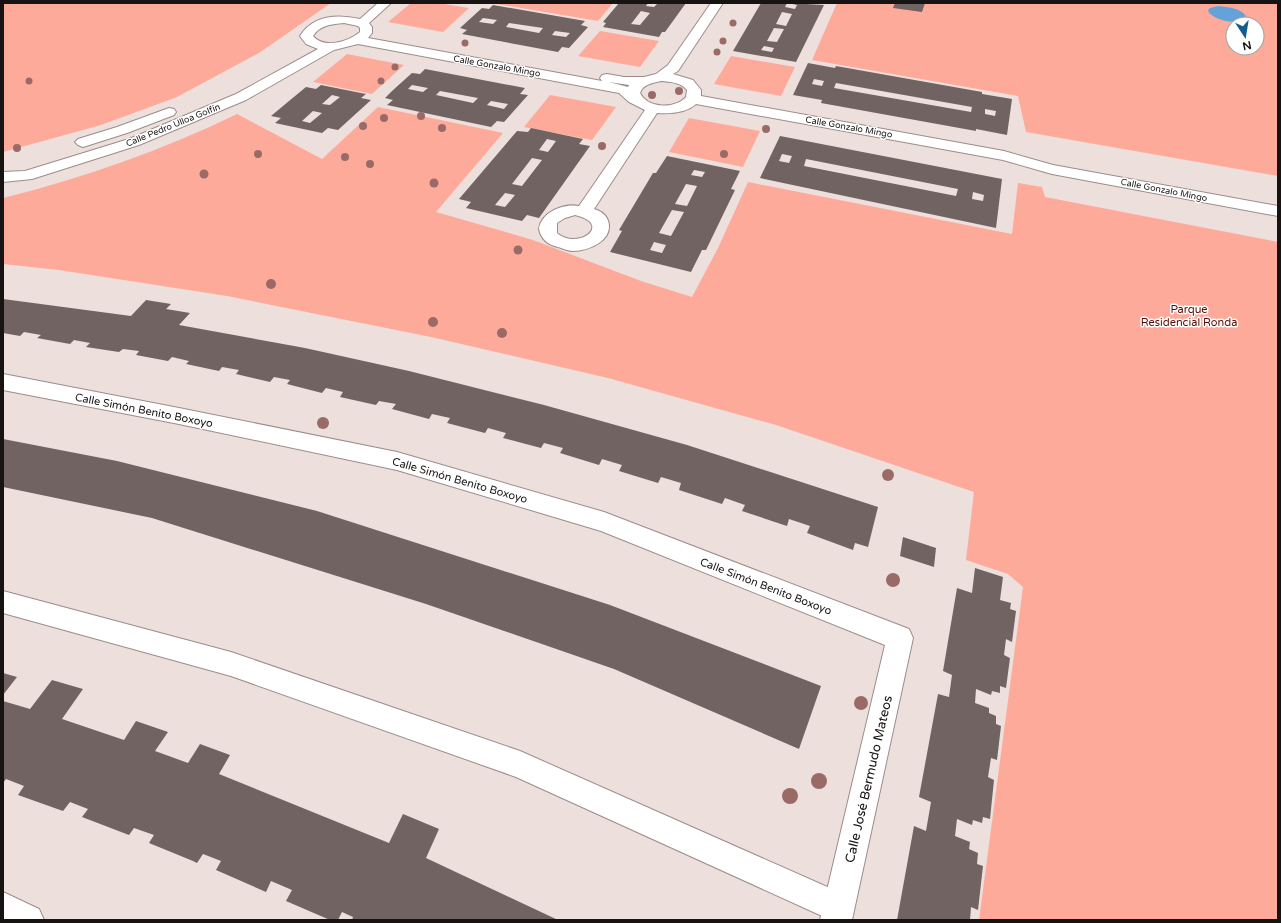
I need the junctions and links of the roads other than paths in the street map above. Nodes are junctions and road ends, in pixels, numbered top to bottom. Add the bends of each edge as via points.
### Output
1 (384, 3) edge
2 (722, 6) edge
3 (357, 9) dead end
4 (344, 19) junction
5 (715, 28) dead end
6 (361, 32) junction
7 (309, 41) junction
8 (332, 46) junction
9 (267, 66) dead end
10 (661, 77) junction
11 (644, 81) junction
12 (226, 88) dead end
13 (694, 98) junction
14 (634, 99) junction
15 (653, 108) junction
16 (70, 146) dead end
17 (1004, 156) junction
18 (20, 163) dead end
19 (3, 170) edge
20 (3, 177) edge
21 (1278, 198) edge
22 (584, 211) dead end
23 (1278, 211) edge
24 (3, 382) edge
25 (3, 602) edge
26 (900, 638) joint
27 (3, 908) edge
28 (838, 914) edge
29 (28, 920) edge

1 - 6 street
2 - 5 street
2 - 10 street via 673,68
3 - 4 street
4 - 6 street
4 - 7 street via 318,24 309,30 306,36
6 - 8 street via 346,44
6 - 11 street, Calle Gonzalo Mingo via 624,81
6 - 14 street, Calle Gonzalo Mingo via 624,90
7 - 8 street
7 - 9 street
8 - 20 street, Calle Pedro Ulloa Golfín via 241,97 134,142 26,176
10 - 11 street, Calle Gonzalo Mingo
10 - 13 street via 684,75 694,88
11 - 14 street via 634,89
12 - 16 street, Calle Pedro Ulloa Golfín via 122,130
13 - 15 street via 682,107 663,110
13 - 17 street, Calle Gonzalo Mingo
14 - 15 street, Calle Gonzalo Mingo
15 - 22 street
17 - 21 street, Calle Gonzalo Mingo via 1076,162
17 - 23 street, Calle Gonzalo Mingo via 1052,169
18 - 19 street
24 - 26 street, Calle Simón Benito Boxoyo via 397,461 604,522
25 - 28 street via 232,664 520,765
26 - 28 street, Calle José Bermudo Mateos
27 - 29 street

